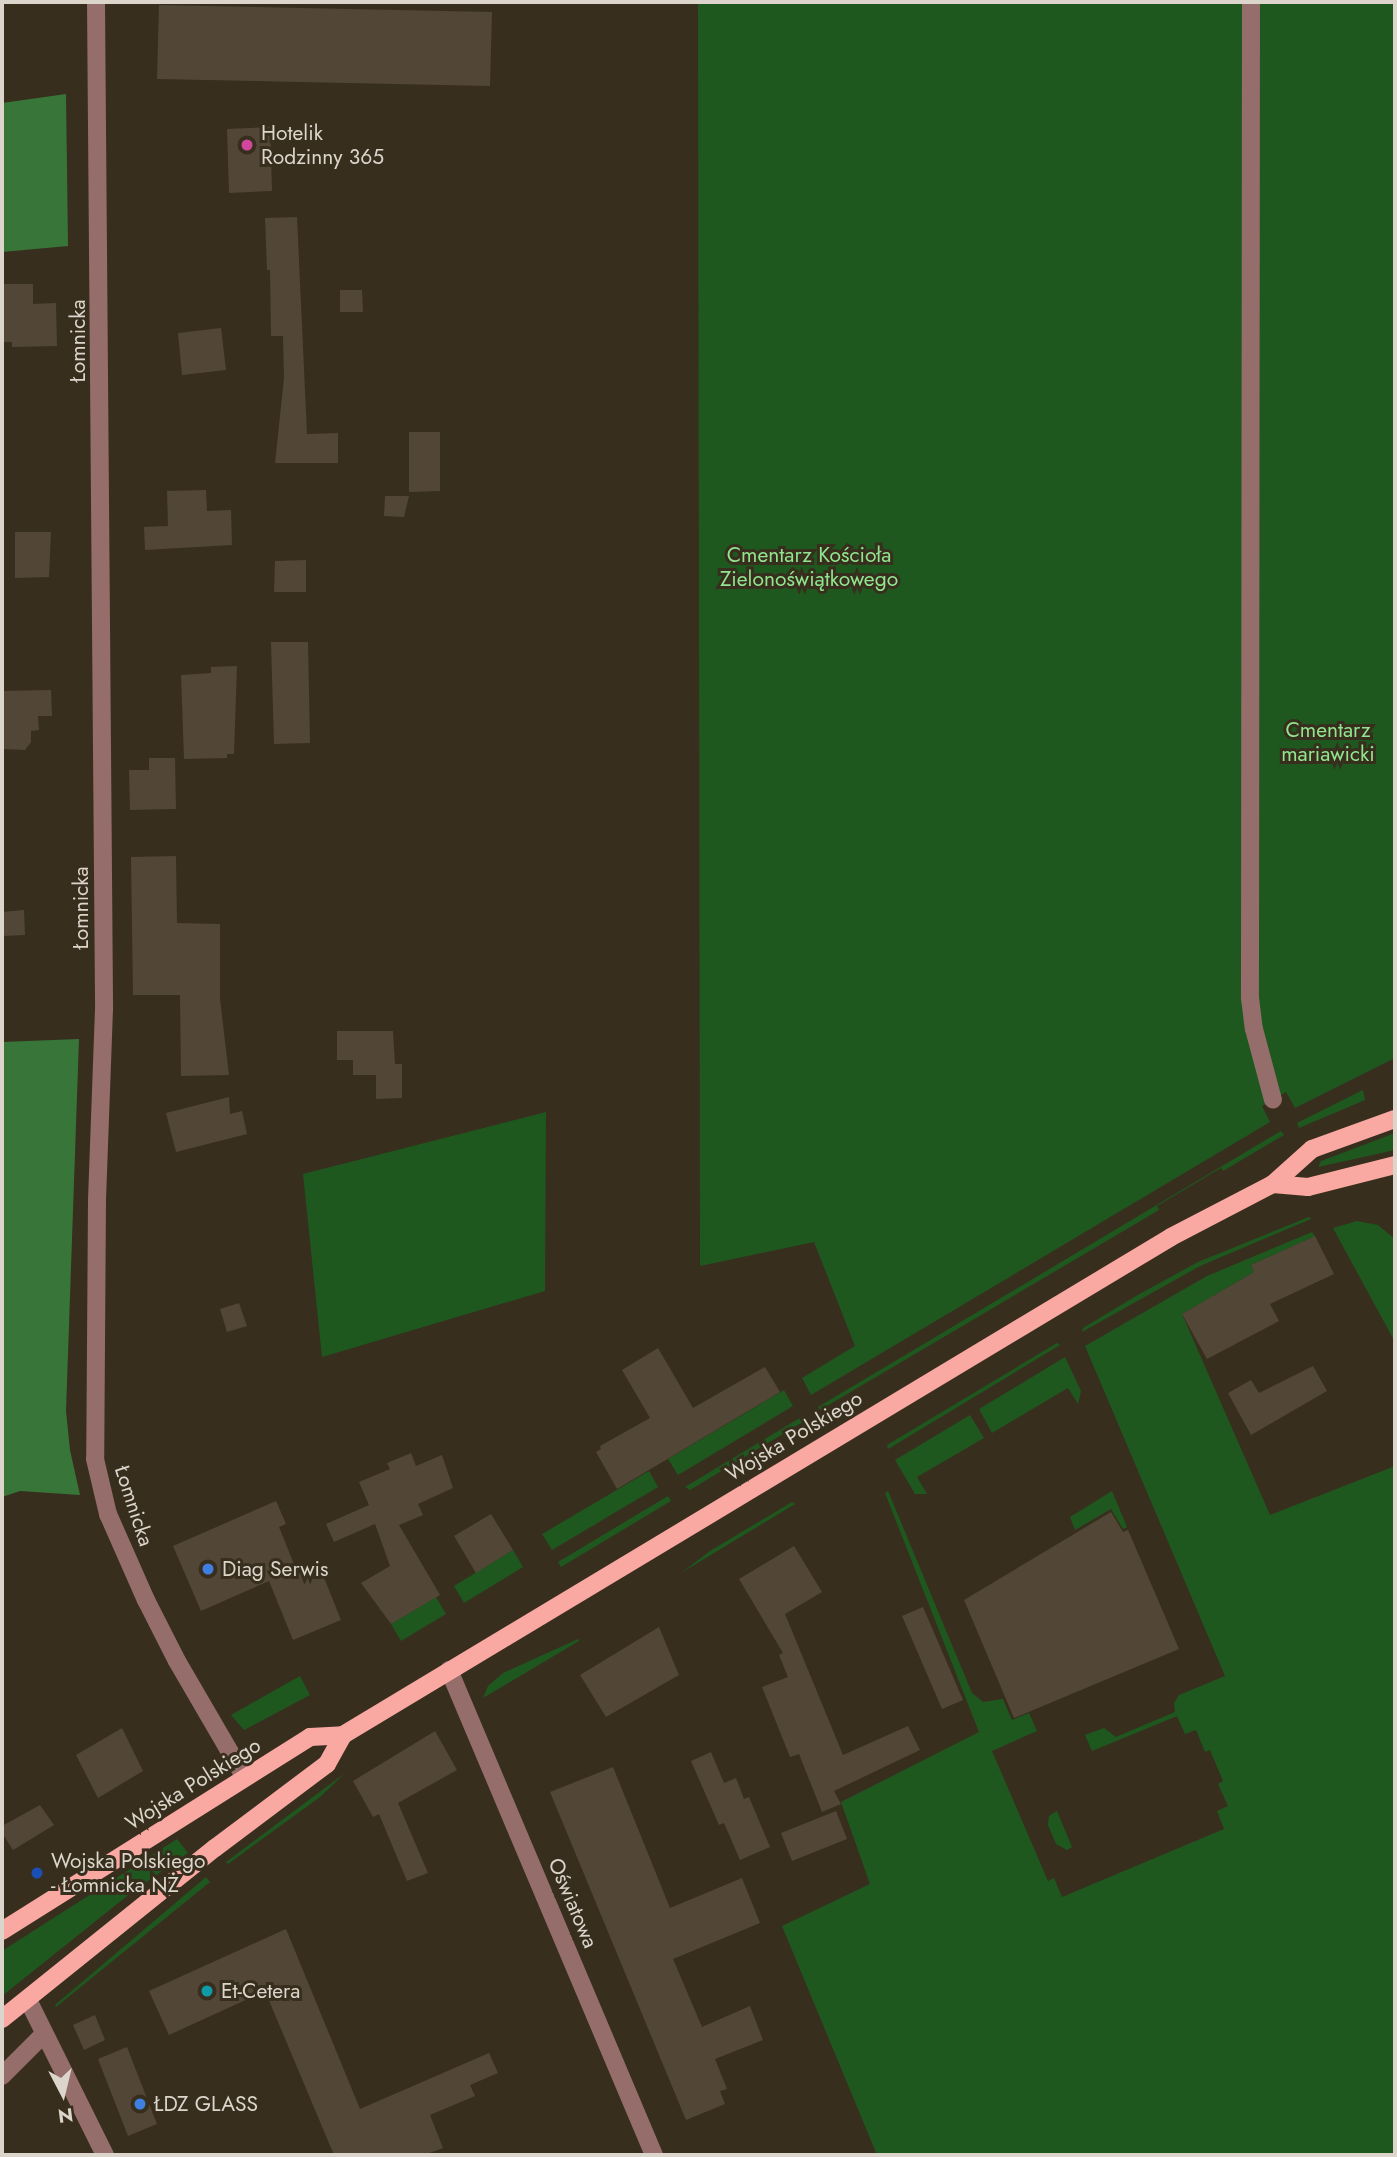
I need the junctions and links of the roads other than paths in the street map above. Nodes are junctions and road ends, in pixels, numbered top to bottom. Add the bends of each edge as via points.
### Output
1 (96, 2) edge
2 (1251, 2) edge
3 (1273, 1100) dead end
4 (1395, 1119) edge
5 (1395, 1165) edge
6 (1273, 1184) junction
7 (449, 1670) junction
8 (342, 1735) junction
9 (245, 1777) junction
10 (2, 1931) edge
11 (28, 2000) junction
12 (2, 2019) edge
13 (43, 2035) junction
14 (2, 2076) edge
15 (105, 2155) edge
16 (654, 2155) edge

1 - 9 street, Łomnicka via 104,1009 95,1459 108,1514 146,1600
2 - 3 street via 1250,998
4 - 6 main road, Wojska Polskiego via 1312,1149
5 - 6 main road via 1308,1187
6 - 7 main road, Wojska Polskiego via 1171,1237
7 - 8 main road, Wojska Polskiego
7 - 16 street, Oświatowa
8 - 9 main road, Wojska Polskiego via 310,1737
8 - 11 main road, Wojska Polskiego via 327,1764
9 - 10 main road, Wojska Polskiego
11 - 12 main road, Wojska Polskiego
11 - 13 street
13 - 14 street
13 - 15 street

